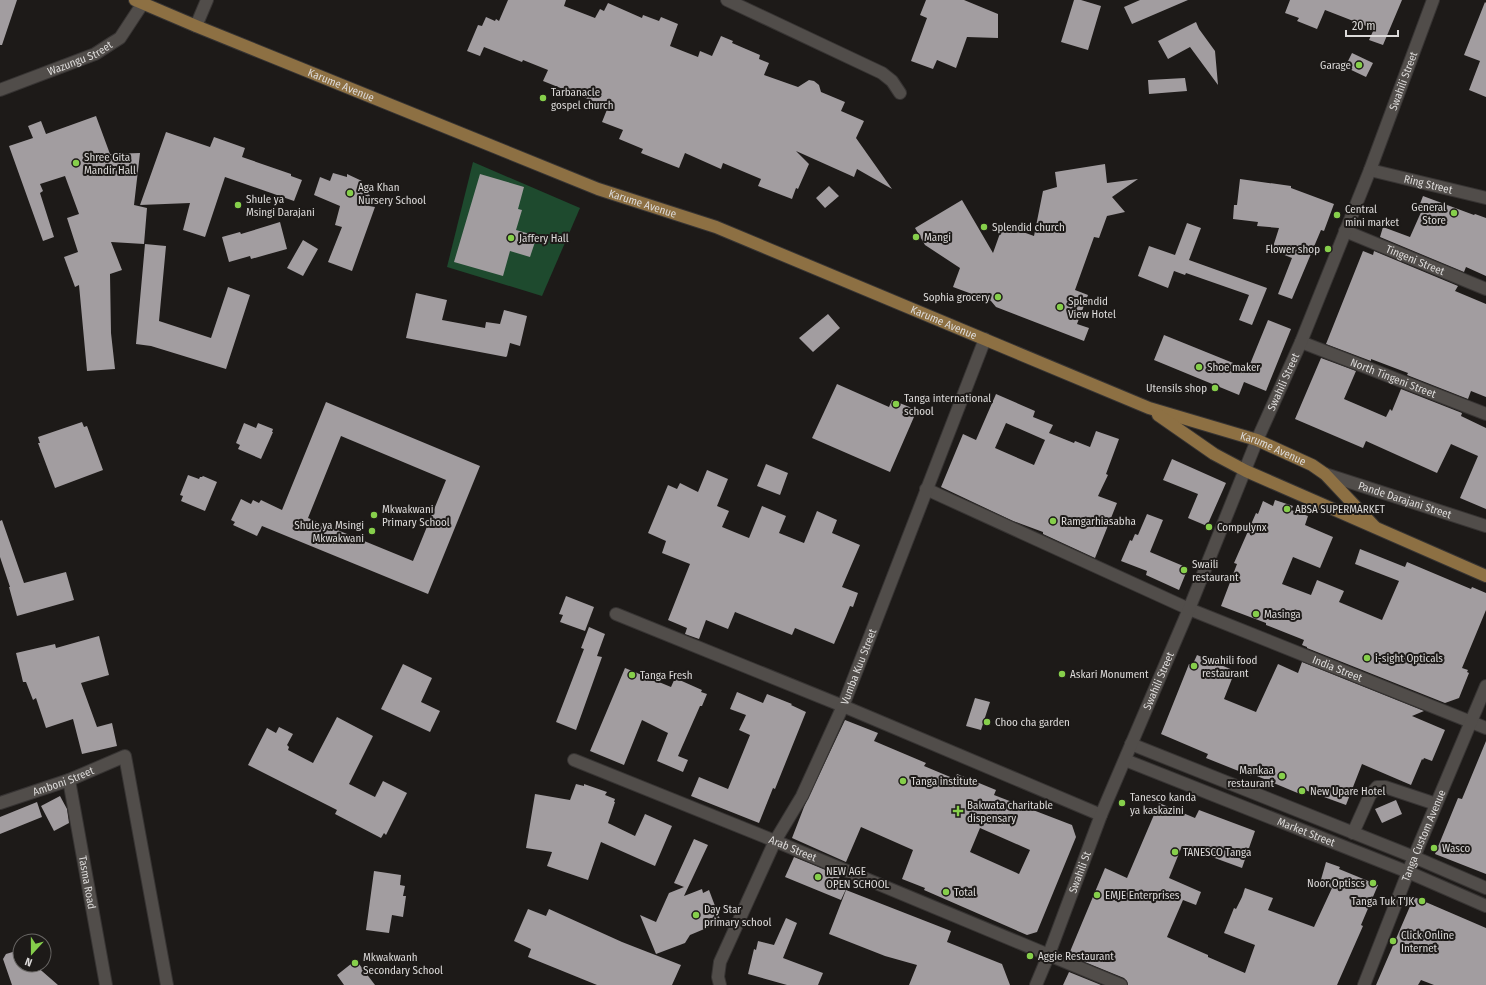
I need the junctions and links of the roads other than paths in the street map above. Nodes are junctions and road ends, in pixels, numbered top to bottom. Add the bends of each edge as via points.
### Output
1 (207, 0) edge
2 (727, 0) edge
3 (1432, 0) edge
4 (139, 2) edge
5 (196, 26) junction
6 (0, 90) edge
7 (900, 93) dead end
8 (1370, 170) junction
9 (1486, 198) edge
10 (1345, 231) junction
11 (1486, 290) edge
12 (985, 339) junction
13 (1301, 342) junction
14 (1149, 408) junction
15 (1486, 414) edge
16 (1258, 440) junction
17 (1246, 471) junction
18 (1324, 474) junction
19 (926, 489) junction
20 (1486, 526) edge
21 (1374, 527) junction
22 (1486, 576) edge
23 (1189, 609) junction
24 (616, 614) dead end
25 (1486, 686) edge
26 (843, 706) junction
27 (1471, 722) junction
28 (1486, 728) edge
29 (1131, 744) junction
30 (574, 760) dead end
31 (1125, 760) junction
32 (69, 780) junction
33 (0, 803) edge
34 (1436, 804) junction
35 (1101, 814) junction
36 (1354, 833) junction
37 (775, 841) junction
38 (1414, 857) junction
39 (1408, 872) junction
40 (1486, 888) edge
41 (1486, 906) edge
42 (1050, 954) junction
43 (106, 985) edge
44 (167, 985) edge
45 (720, 985) edge
46 (1036, 985) edge
47 (1121, 985) edge
48 (1364, 985) edge

1 - 5 street
2 - 7 street via 882,73 892,81
3 - 8 street, Swahili Street
4 - 5 main road, Karume Avenue
4 - 6 street, Wazungu Street via 120,38 95,54
5 - 12 main road, Karume Avenue via 598,189 716,227
8 - 9 street, Ring Street
8 - 10 street, Swahili Street
10 - 11 street, Tingeni Street
10 - 13 street, Swahili Street
12 - 14 main road, Karume Avenue
12 - 19 street, Vumba Kuu Street
13 - 15 street, North Tingeni Street
13 - 16 street, Swahili Street
14 - 16 main road, Karume Avenue
14 - 17 main road, Karume Avenue via 1214,454
16 - 17 street, Swahili Street
16 - 18 main road, Karume Avenue
17 - 21 main road, Karume Avenue
17 - 23 street, Swahili Street
18 - 20 street, Pande Darajani Street
18 - 21 main road, Karume Avenue
19 - 23 street, India Street
19 - 26 street, Vumba Kuu Street
21 - 22 main road, Karume Avenue
23 - 27 street, India Street
23 - 29 street, Swahili Street
24 - 26 street
25 - 27 street, Tanga Custom Avenue
26 - 35 street
26 - 37 street, Vumba Kuu Street via 802,796
27 - 28 street, India Street
27 - 34 street, Tanga Custom Avenue
29 - 31 street, Swahili Street
29 - 36 street, Market Street
30 - 37 street, Arab Street
31 - 35 street, Swahili St
31 - 39 street, Market Street
32 - 33 street, Amboni Street
32 - 43 street, Tasma Road
32 - 44 street, Amboni Street via 125,756
34 - 36 street via 1385,787 1377,787 1370,795
34 - 38 street, Tanga Custom Avenue
35 - 42 street, Swahili St
36 - 38 street, Market Street
37 - 42 street, Arab Street
37 - 45 street, Vumba Kuu Street via 720,962
38 - 39 street, Tanga Custom Avenue
38 - 40 street, Market Street
39 - 41 street, Market Street
39 - 48 street, Tanga Custom Avenue
42 - 46 street, Swahili St
42 - 47 street, Arab Street

